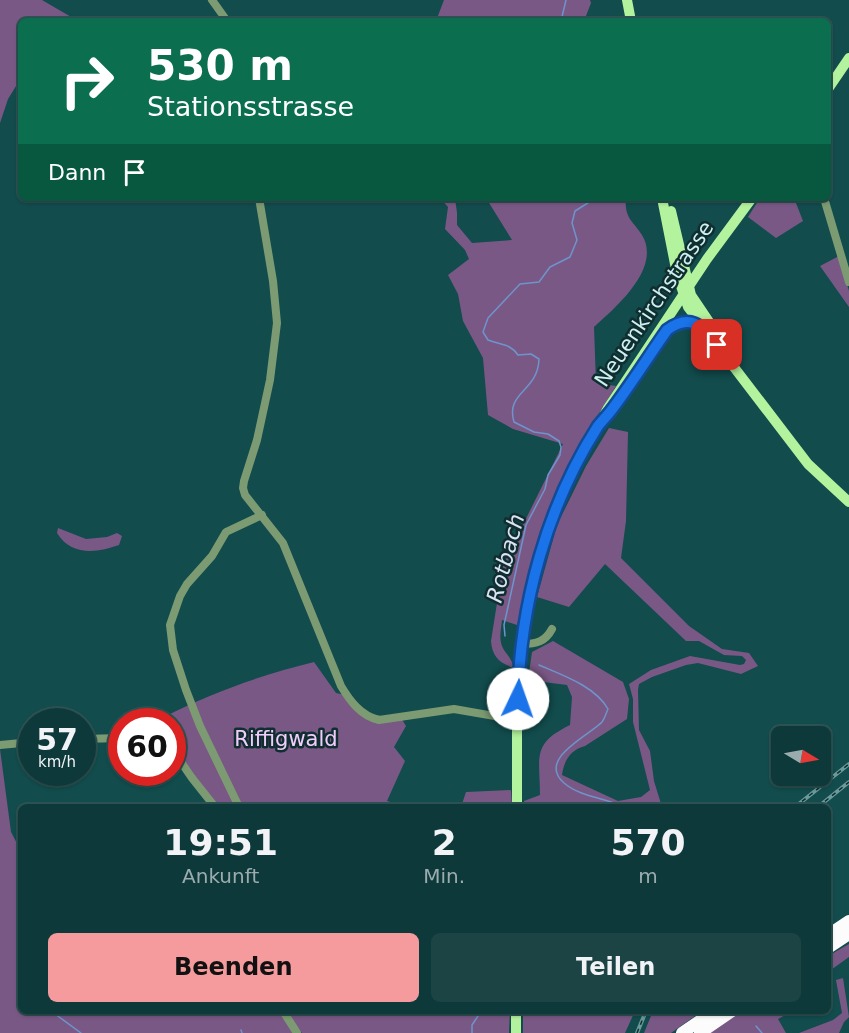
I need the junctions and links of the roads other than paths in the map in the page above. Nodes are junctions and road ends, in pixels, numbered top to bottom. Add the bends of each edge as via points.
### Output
1 (212, 0) edge
2 (627, 0) edge
3 (225, 18) edge
4 (630, 18) edge
5 (849, 58) edge
6 (831, 85) edge
7 (260, 201) edge
8 (663, 201) edge
9 (669, 201) edge
10 (750, 201) edge
11 (825, 201) edge
12 (742, 212) junction
13 (681, 253) junction
14 (707, 259) junction
15 (677, 274) junction
16 (849, 282) edge
17 (687, 294) junction
18 (673, 309) junction
19 (703, 327) junction
20 (667, 330) junction
21 (757, 395) junction
22 (600, 424) junction
23 (849, 502) edge
24 (262, 515) junction
25 (552, 629) dead end
26 (522, 644) junction
27 (517, 720) junction
28 (18, 743) edge
29 (0, 745) edge
30 (186, 769) edge
31 (213, 804) edge
32 (238, 804) edge
33 (517, 804) edge
34 (849, 921) edge
35 (831, 932) edge
36 (849, 934) edge
37 (831, 946) edge
38 (285, 1014) edge
39 (516, 1014) edge
40 (710, 1014) edge
41 (728, 1014) edge
42 (297, 1033) edge
43 (516, 1033) edge
44 (682, 1033) edge
45 (700, 1033) edge

1 - 3 street
2 - 4 main road
5 - 6 main road
7 - 24 street via 277,323 270,380 243,488
8 - 15 main road
9 - 13 main road
10 - 12 main road
11 - 16 street
12 - 14 main road, Neuenkirchstrasse
12 - 17 main road, Neuenkirchstrasse via 729,238
13 - 14 main road via 693,261
13 - 17 main road
14 - 17 main road, Neuenkirchstrasse
15 - 17 main road
15 - 18 main road
17 - 18 main road, Neuenkirchstrasse
17 - 19 main road
17 - 20 main road, Neuenkirchstrasse
17 - 21 main road
18 - 22 main road, Neuenkirchstrasse
19 - 20 main road via 683,322
19 - 21 main road
20 - 22 main road, Neuenkirchstrasse
21 - 23 main road via 808,464
22 - 26 main road, Neuenkirchstrasse via 574,471 549,530 531,592
24 - 27 street via 283,543 341,686 369,718 379,720 454,708
24 - 32 street via 226,532 212,556 187,584 170,625 173,650 200,726
25 - 26 street via 539,643
26 - 27 main road, Neuenkirchstrasse
27 - 33 main road, Neuenkirchstrasse
28 - 29 street
30 - 31 street
34 - 35 highway
36 - 37 highway
38 - 42 street
39 - 43 main road
40 - 44 highway
41 - 45 highway

